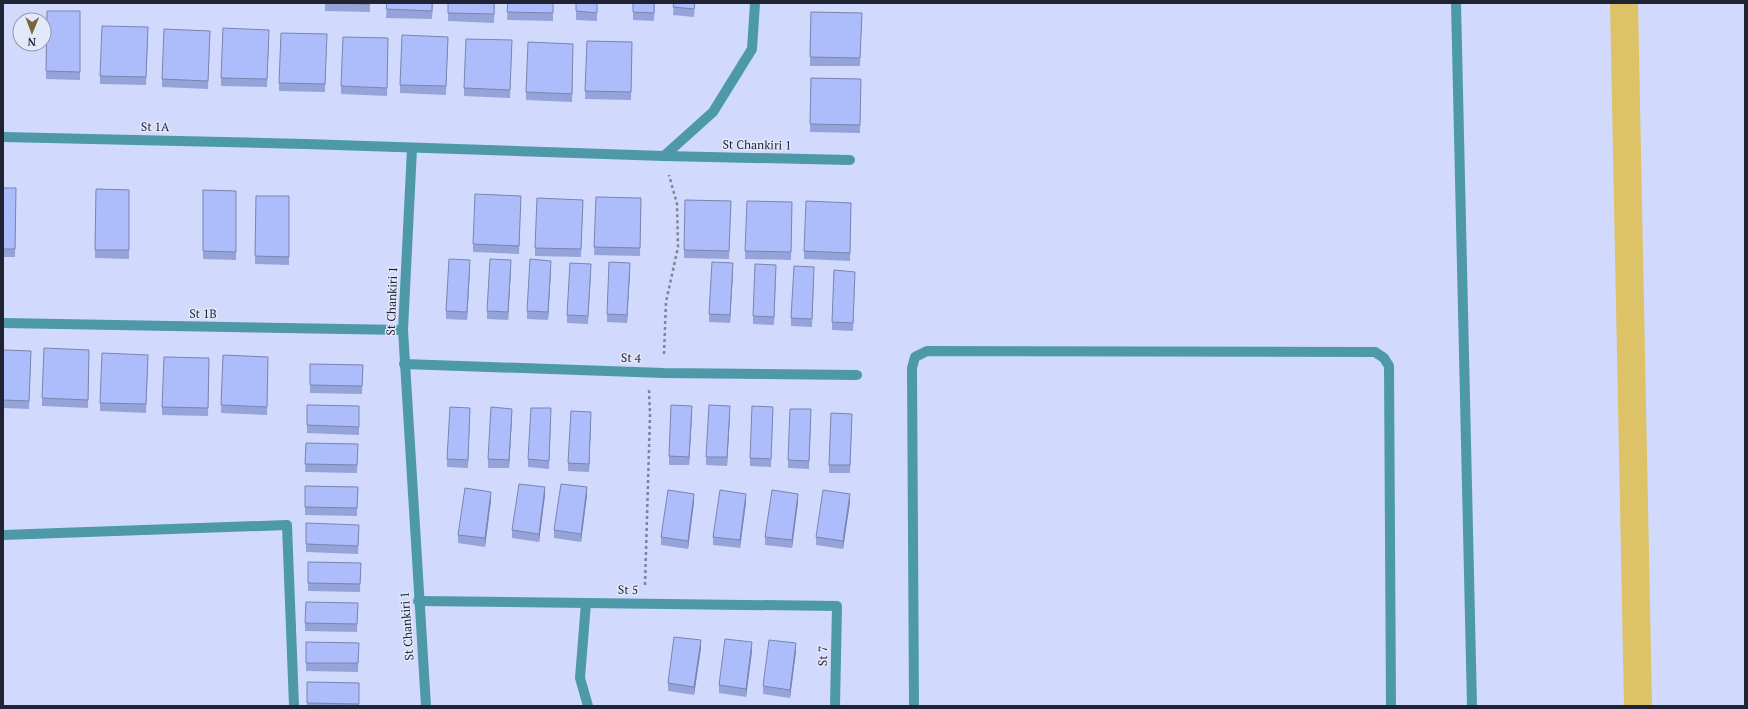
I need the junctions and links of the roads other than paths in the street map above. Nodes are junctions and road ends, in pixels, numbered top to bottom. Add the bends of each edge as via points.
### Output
1 (755, 3) edge
2 (1456, 3) edge
3 (3, 137) edge
4 (412, 149) junction
5 (664, 156) junction
6 (850, 160) dead end
7 (3, 323) edge
8 (403, 330) junction
9 (404, 364) junction
10 (857, 375) dead end
11 (3, 535) edge
12 (418, 601) junction
13 (586, 603) junction
14 (836, 606) joint
15 (294, 706) edge
16 (426, 706) edge
17 (588, 706) edge
18 (835, 706) edge
19 (914, 706) edge
20 (1390, 706) edge
21 (1472, 706) edge

1 - 5 street via 752,49 713,112
2 - 21 street
3 - 4 street, St 1A
4 - 5 street, St Chankiri 1
4 - 8 street, St Chankiri 1
5 - 6 street, St Chankiri 1
7 - 8 street, St 1B
8 - 9 street, St Chankiri 1
9 - 10 street, St 4 via 664,373
9 - 12 street, St Chankiri 1
11 - 15 street via 287,525
12 - 13 street, St 5
12 - 16 street, St Chankiri 1
13 - 14 street, St 5
13 - 17 street via 580,678
14 - 18 street, St 7
19 - 20 street via 912,368 915,357 927,351 1375,352 1384,358 1389,366

